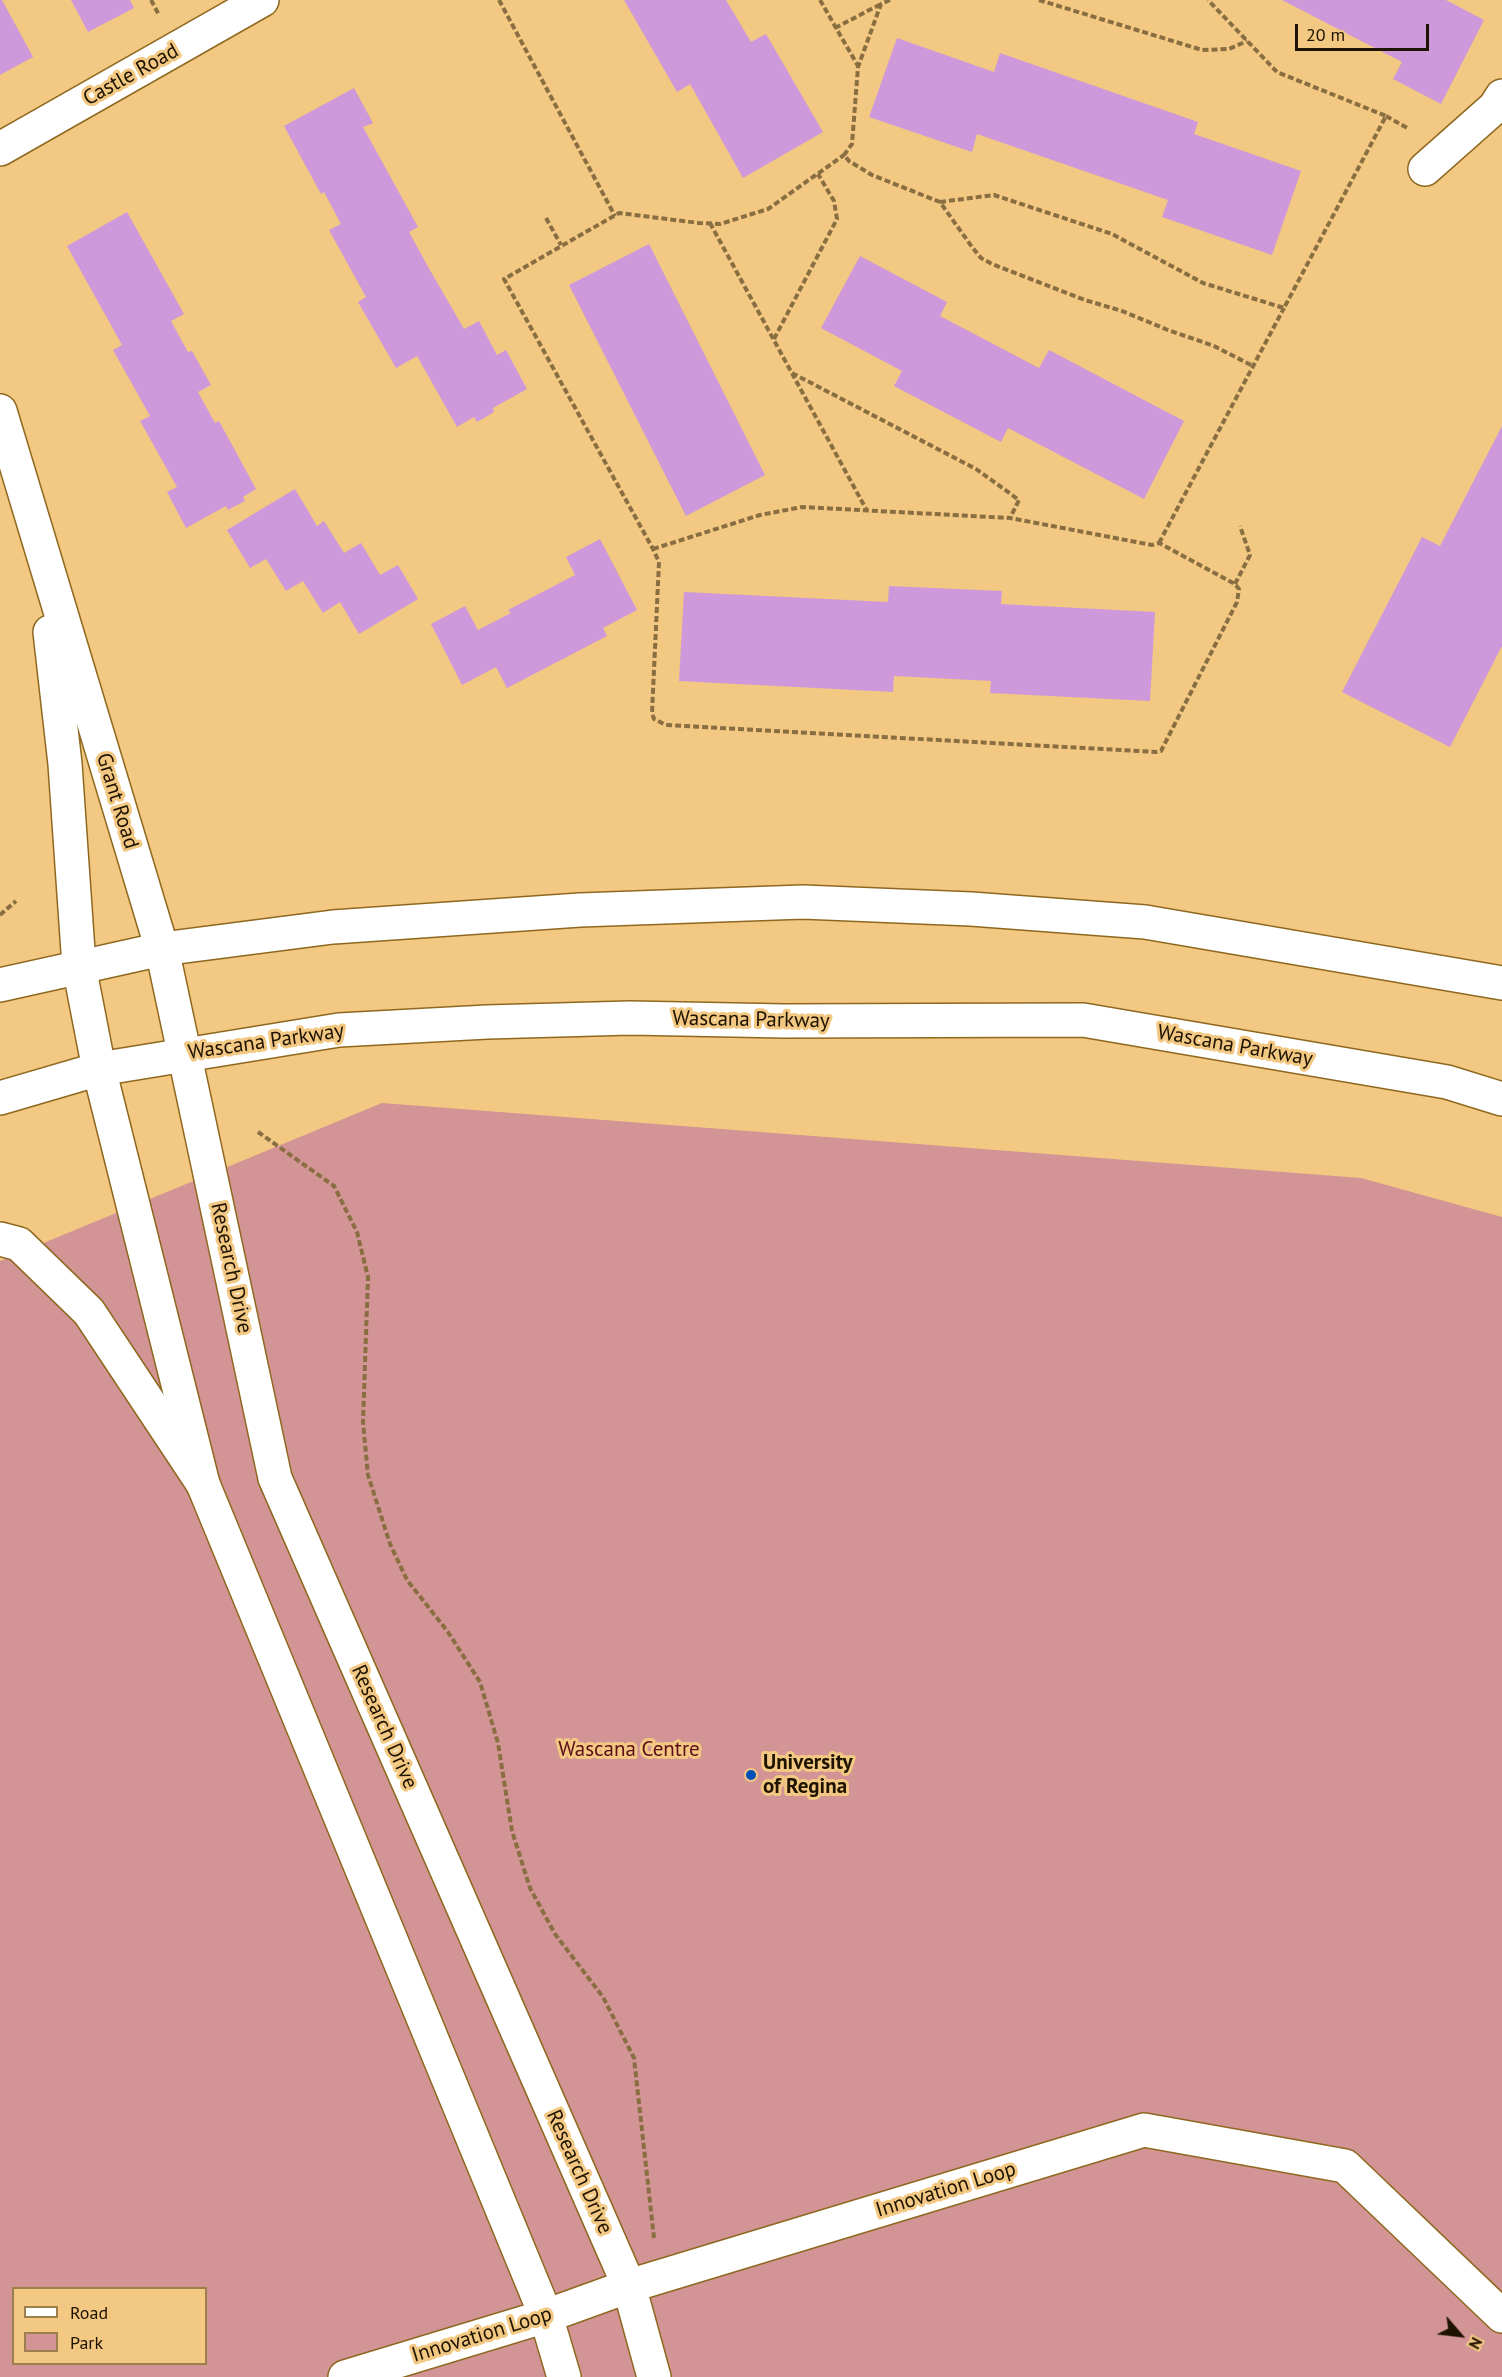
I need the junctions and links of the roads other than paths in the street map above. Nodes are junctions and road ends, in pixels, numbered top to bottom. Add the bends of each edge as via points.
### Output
1 (262, 0) edge
2 (1502, 96) edge
3 (0, 149) edge
4 (1425, 169) dead end
5 (0, 411) edge
6 (41, 551) junction
7 (162, 949) junction
8 (80, 966) junction
9 (1502, 983) edge
10 (0, 985) edge
11 (186, 1054) junction
12 (99, 1069) junction
13 (0, 1098) edge
14 (1502, 1099) edge
15 (0, 1239) edge
16 (203, 1484) junction
17 (645, 2281) junction
18 (546, 2316) junction
19 (1502, 2316) edge
20 (345, 2377) edge
21 (564, 2377) edge
22 (654, 2377) edge

1 - 3 street, Castle Road
2 - 4 street
5 - 6 street, Grant Road
6 - 7 street, Grant Road
6 - 8 street, Grant Road via 65,764
7 - 8 street
7 - 9 street via 357,925 580,910 803,902 1145,922
7 - 11 street, Grant Road
8 - 10 street
8 - 12 street, Grant Road
11 - 12 street, Wascana Parkway
11 - 14 street, Wascana Parkway via 339,1030 499,1022 630,1018 1083,1020 1447,1082
11 - 17 street, Research Drive via 275,1478
12 - 13 street, Wascana Parkway
12 - 16 street
15 - 16 street via 19,1244 89,1312
16 - 18 street
17 - 18 street, Innovation Loop
17 - 19 street, Innovation Loop via 1144,2130 1345,2166
17 - 22 street, Research Drive
18 - 20 street, Innovation Loop
18 - 21 street

